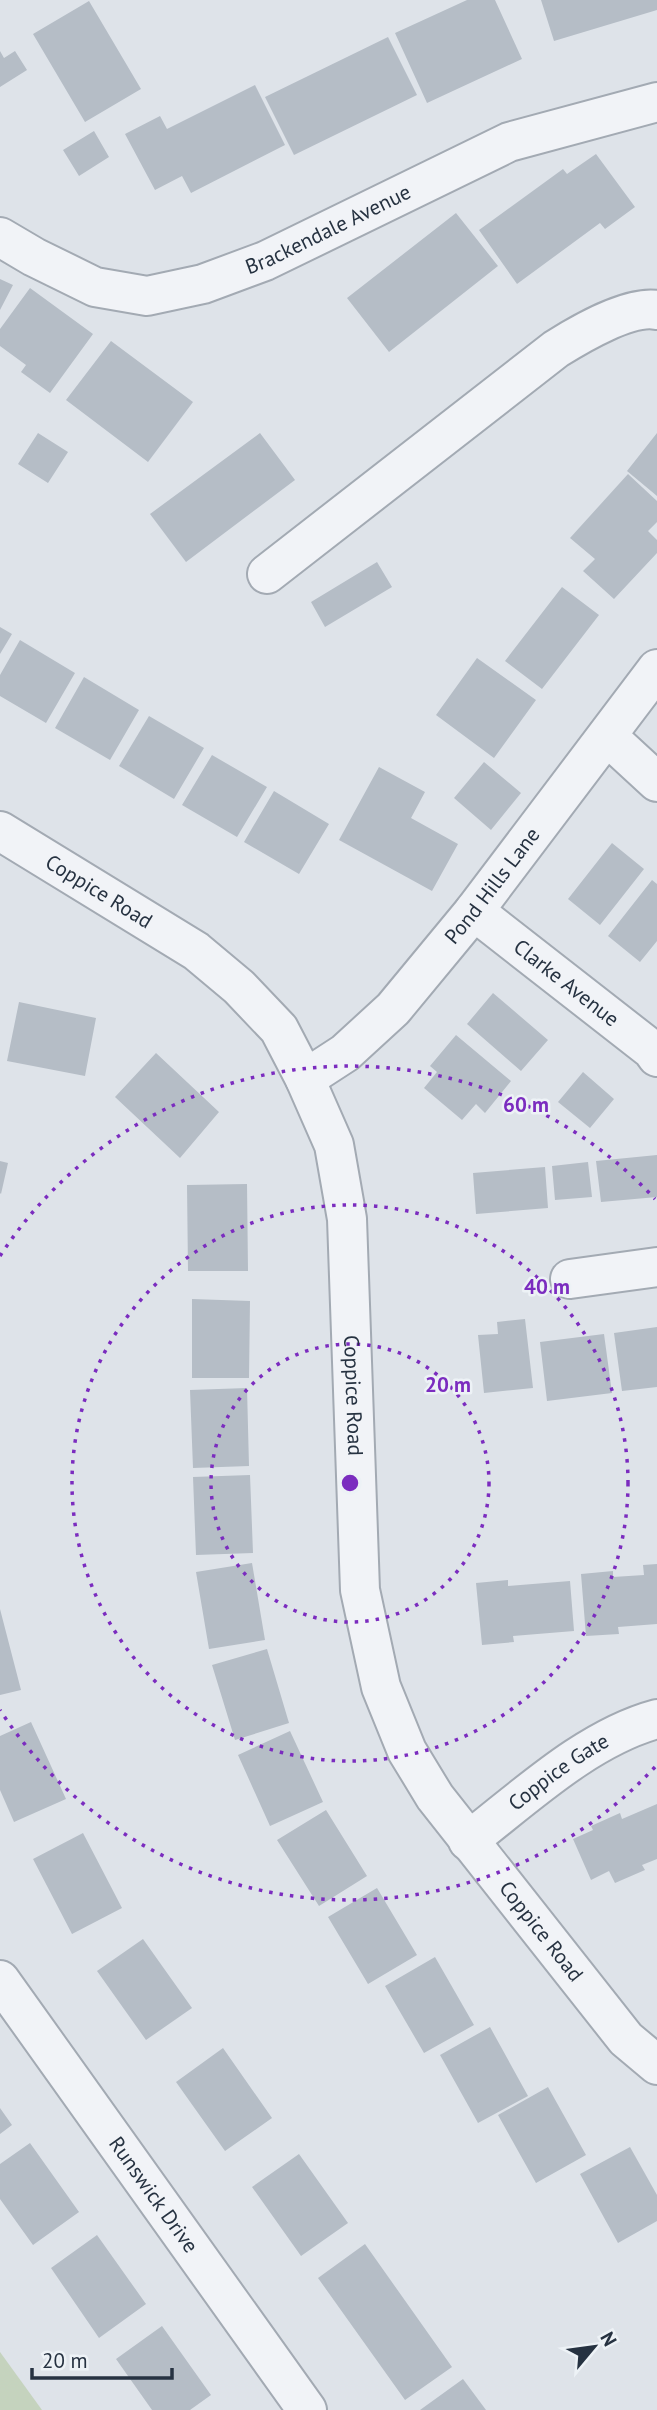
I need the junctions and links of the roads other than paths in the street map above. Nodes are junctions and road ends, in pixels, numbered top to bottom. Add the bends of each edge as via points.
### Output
1 (657, 102) edge
2 (0, 237) edge
3 (657, 310) edge
4 (267, 575) dead end
5 (657, 669) edge
6 (607, 736) junction
7 (657, 782) edge
8 (1, 833) edge
9 (474, 911) junction
10 (657, 1057) edge
11 (305, 1079) junction
12 (657, 1267) edge
13 (570, 1279) dead end
14 (657, 1719) edge
15 (468, 1841) junction
16 (0, 1980) edge
17 (657, 2065) edge
18 (307, 2410) edge

1 - 2 street, Brackendale Avenue via 509,142 265,261 203,284 147,296 95,287
3 - 4 street via 648,308 611,320 556,349
5 - 6 street, Pond Hills Lane
6 - 7 street
6 - 9 street, Pond Hills Lane
8 - 11 street, Coppice Road via 196,951 279,1029
9 - 10 street, Clarke Avenue
9 - 11 street, Pond Hills Lane via 393,1009 345,1054
11 - 15 street, Coppice Road via 334,1145 347,1219 360,1590 382,1687 407,1751
12 - 13 street
14 - 15 street, Coppice Gate via 636,1725 571,1762
15 - 17 street, Coppice Road via 626,2039
16 - 18 street, Runswick Drive

